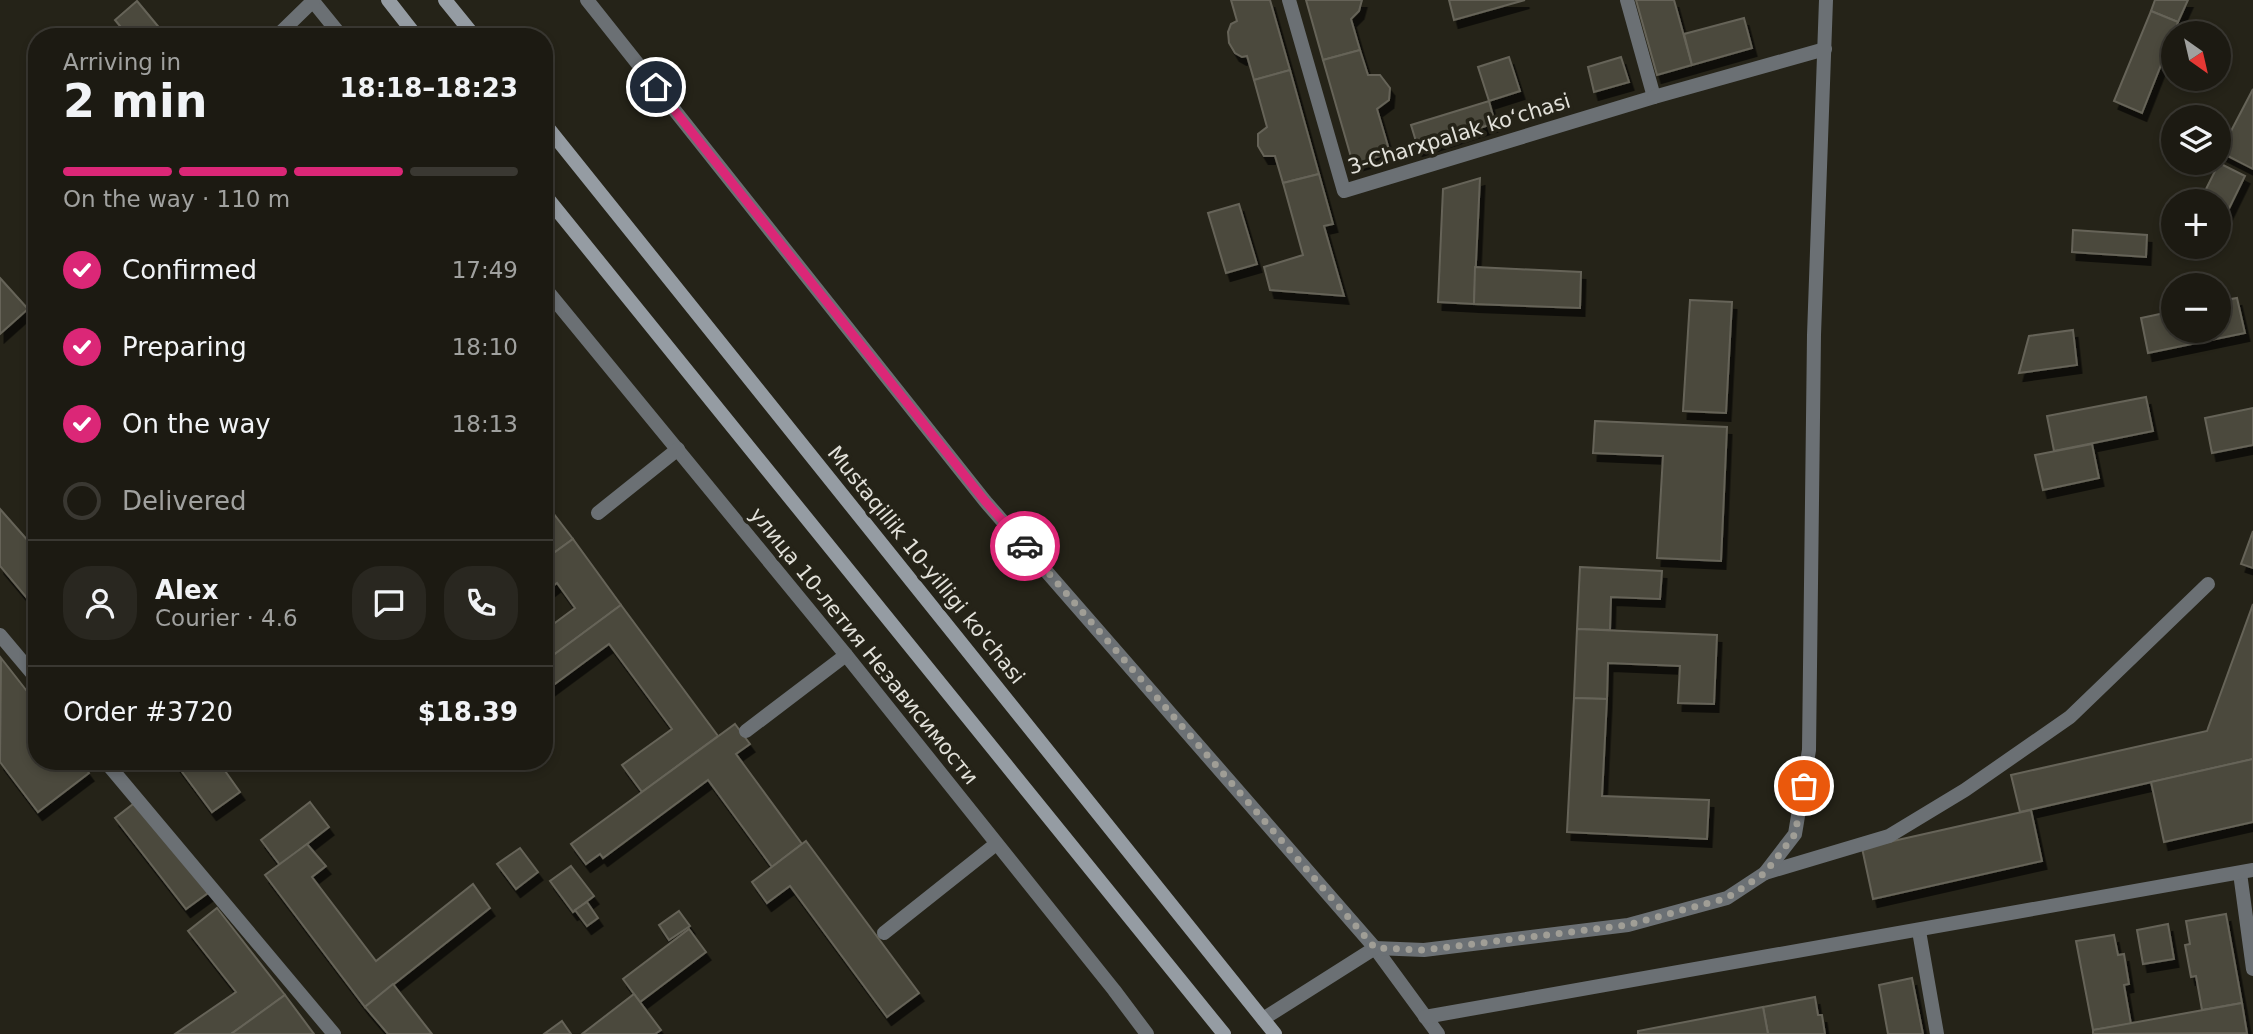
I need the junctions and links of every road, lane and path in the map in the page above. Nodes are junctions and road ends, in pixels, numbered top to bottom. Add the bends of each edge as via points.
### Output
1 (388, 0) edge
2 (445, 0) edge
3 (587, 0) edge
4 (1289, 0) edge
5 (1627, 0) edge
6 (1826, 0) edge
7 (313, 1) edge
8 (284, 28) edge
9 (335, 28) edge
10 (410, 28) edge
11 (468, 28) edge
12 (1825, 49) junction
13 (1654, 97) junction
14 (553, 134) edge
15 (553, 205) edge
16 (553, 298) edge
17 (678, 449) junction
18 (598, 513) dead end
19 (2208, 584) dead end
20 (0, 635) edge
21 (846, 655) junction
22 (28, 668) edge
23 (746, 731) dead end
24 (113, 770) edge
25 (996, 844) junction
26 (2246, 871) edge
27 (1765, 873) junction
28 (1919, 931) junction
29 (884, 933) dead end
30 (1375, 948) junction
31 (2253, 969) edge
32 (1425, 1017) junction
33 (1264, 1018) junction
34 (334, 1034) edge
35 (1147, 1034) edge
36 (1224, 1034) edge
37 (1275, 1034) edge
38 (1438, 1034) edge
39 (1937, 1034) edge

1 - 10 main road
2 - 11 main road
3 - 30 street via 985,501
4 - 13 street, 3-Charxpalak koʻchasi via 1345,191
5 - 13 street
6 - 12 street
7 - 8 street
7 - 9 street
12 - 13 street, 3-Charxpalak koʻchasi
12 - 27 street via 1814,335 1809,750 1795,834
14 - 33 main road, Mustaqillik 10-yilligi ko'chasi
15 - 36 main road
16 - 17 street, улица 10-летия Независимости
17 - 18 street
17 - 21 street, улица 10-летия Независимости
19 - 27 street via 2070,717 1965,790 1889,836
20 - 22 street
21 - 23 street
21 - 25 street, улица 10-летия Независимости
24 - 34 street
25 - 29 street
25 - 35 street, улица 10-летия Независимости
26 - 28 street
26 - 31 street
27 - 30 street via 1727,898 1628,925 1424,950
28 - 32 street
28 - 39 street
30 - 32 street
30 - 33 street
32 - 38 street
33 - 37 main road, Mustaqillik 10-yilligi ko'chasi

